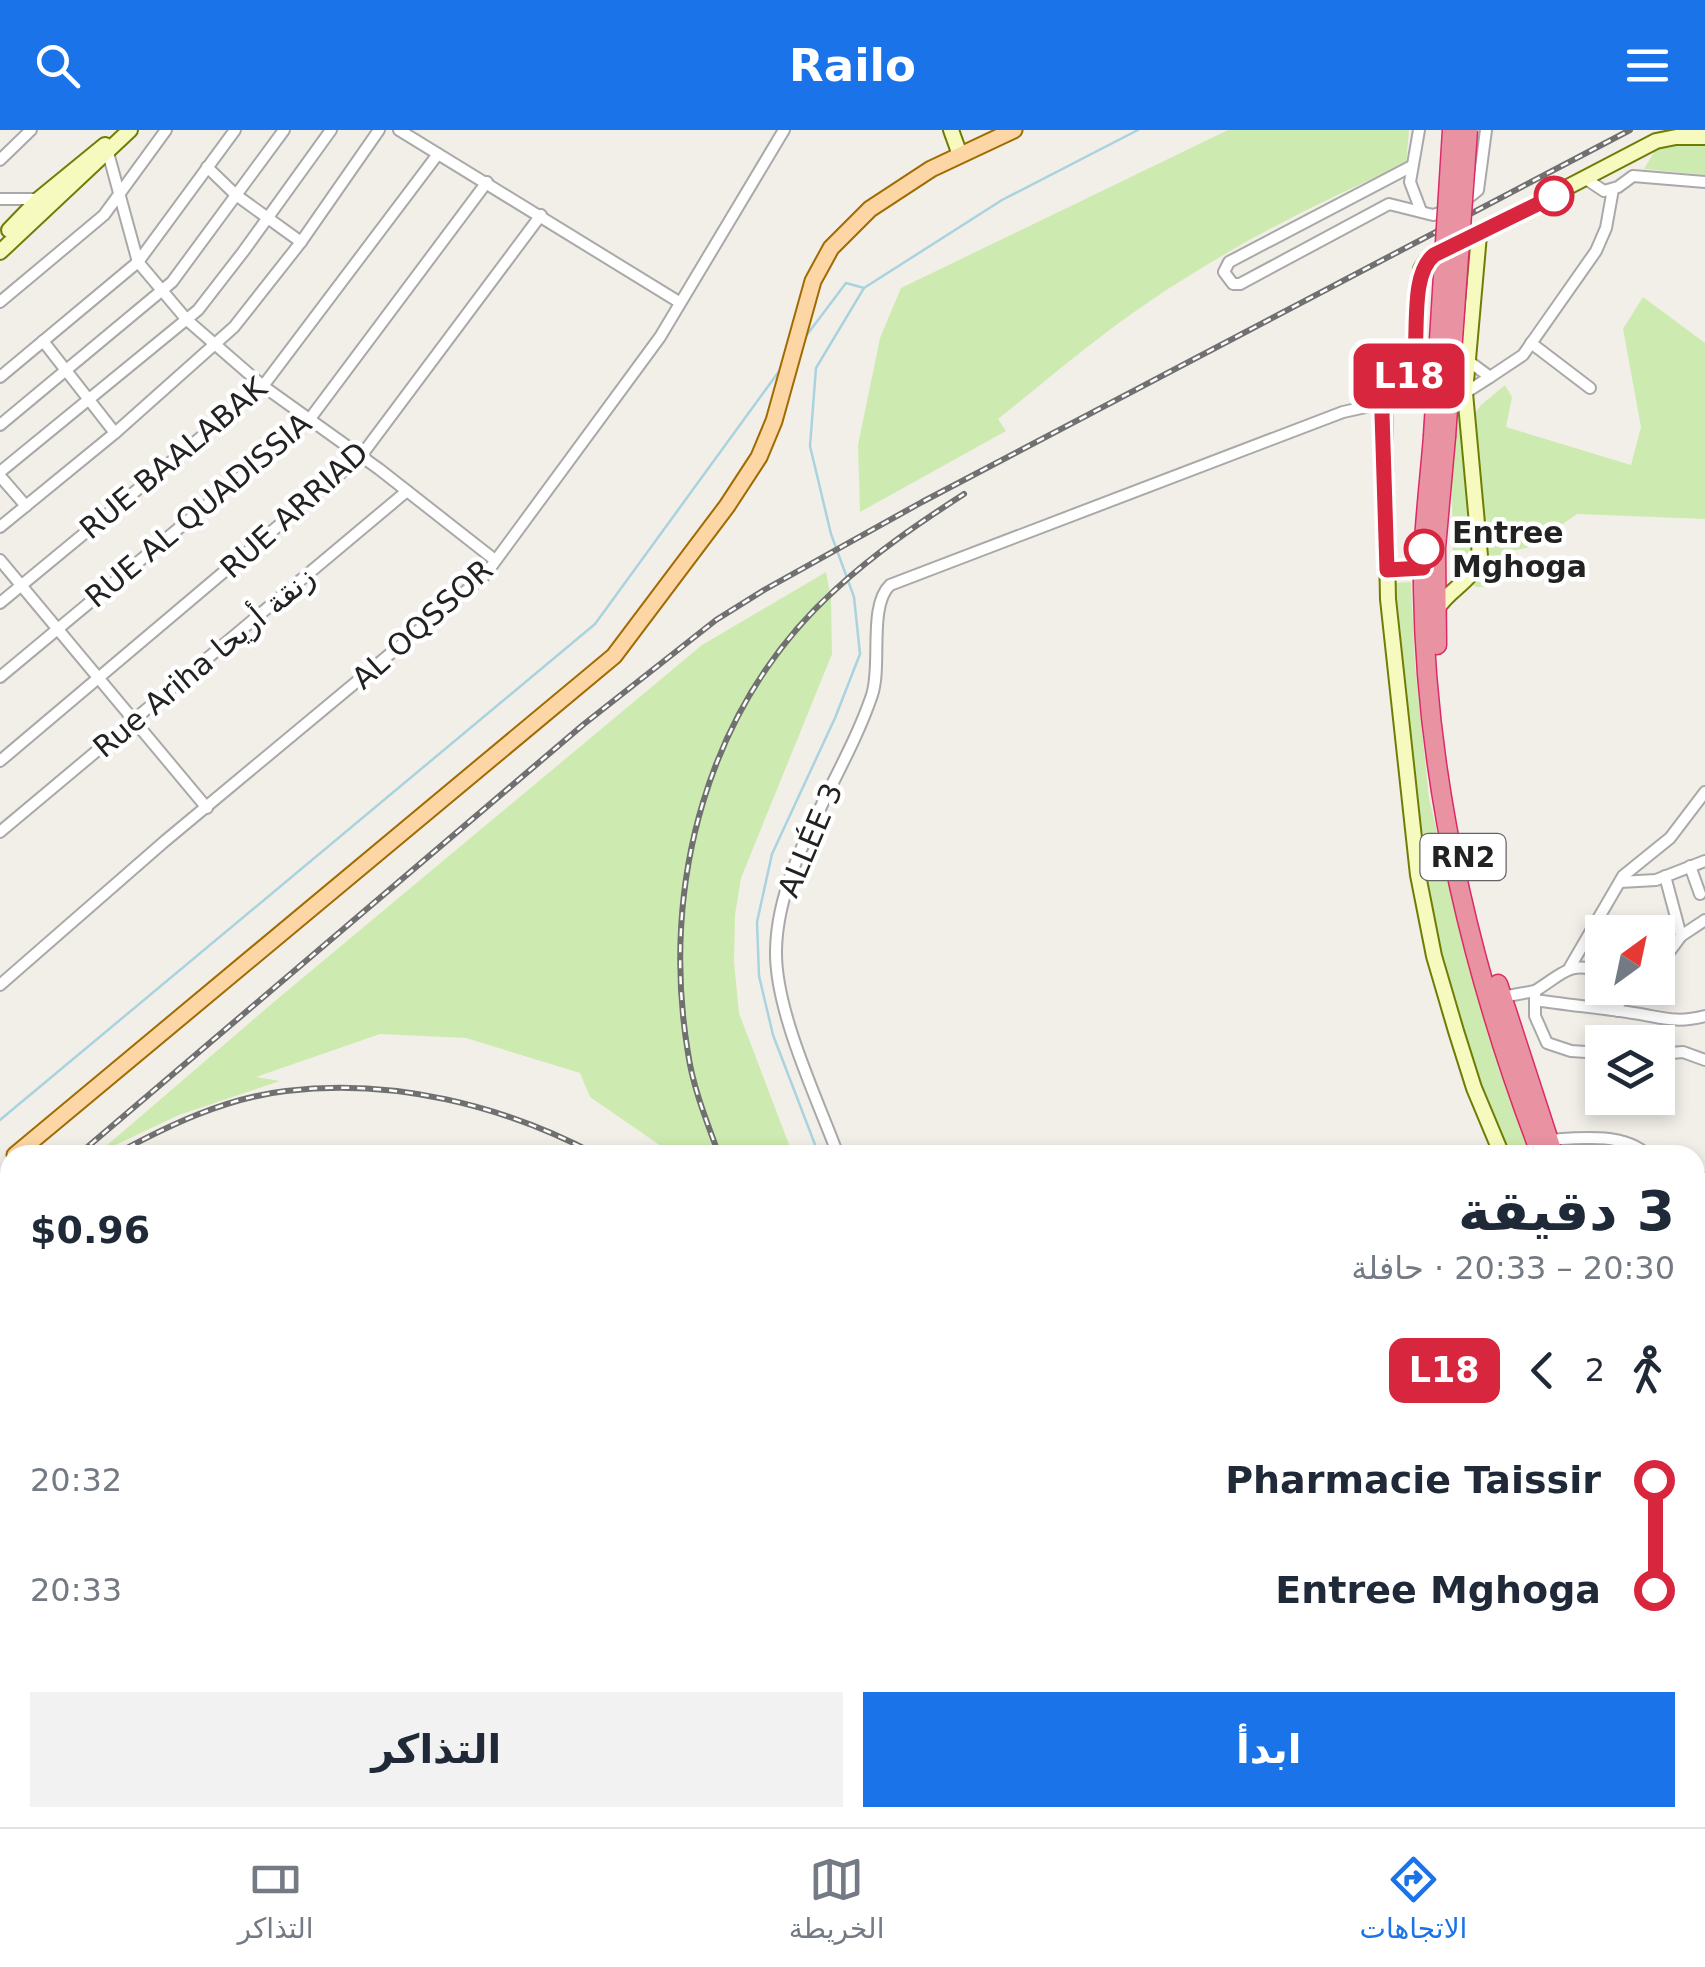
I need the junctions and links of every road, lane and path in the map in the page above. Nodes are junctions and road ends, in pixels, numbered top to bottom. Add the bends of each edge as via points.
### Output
1 (119, 130) edge
2 (130, 130) edge
3 (166, 130) edge
4 (235, 130) edge
5 (284, 130) edge
6 (331, 130) edge
7 (379, 130) edge
8 (399, 130) edge
9 (784, 130) edge
10 (951, 130) edge
11 (1014, 130) edge
12 (1418, 130) edge
13 (1452, 130) edge
14 (1468, 130) edge
15 (1486, 130) edge
16 (27, 131) edge
17 (1705, 137) edge
18 (107, 149) junction
19 (438, 154) junction
20 (960, 155) junction
21 (1627, 157) junction
22 (0, 160) edge
23 (1412, 166) junction
24 (207, 167) junction
25 (1633, 176) junction
26 (1586, 179) junction
27 (487, 182) junction
28 (1705, 182) edge
29 (1376, 186) junction
30 (1613, 190) junction
31 (119, 194) junction
32 (236, 195) junction
33 (0, 199) edge
34 (39, 199) junction
35 (1389, 204) junction
36 (1421, 211) junction
37 (541, 215) junction
38 (268, 218) junction
39 (1479, 235) junction
40 (0, 238) edge
41 (301, 242) junction
42 (0, 252) edge
43 (138, 262) junction
44 (162, 292) junction
45 (0, 302) edge
46 (680, 302) junction
47 (188, 320) junction
48 (43, 341) junction
49 (1531, 343) junction
50 (214, 346) junction
51 (1467, 360) junction
52 (65, 371) junction
53 (0, 377) edge
54 (1490, 378) junction
55 (263, 386) junction
56 (1590, 388) dead end
57 (1466, 393) junction
58 (89, 399) junction
59 (1384, 403) junction
60 (309, 420) junction
61 (0, 425) edge
62 (115, 433) junction
63 (1439, 437) junction
64 (362, 456) junction
65 (0, 474) edge
66 (407, 491) junction
67 (26, 506) junction
68 (0, 526) edge
69 (1436, 548) junction
70 (0, 560) edge
71 (494, 560) junction
72 (1423, 568) junction
73 (1387, 570) junction
74 (1473, 575) junction
75 (22, 585) junction
76 (0, 603) edge
77 (1437, 609) junction
78 (58, 628) junction
79 (0, 676) edge
80 (98, 679) junction
81 (134, 722) junction
82 (0, 761) edge
83 (1705, 792) edge
84 (207, 808) junction
85 (0, 832) edge
86 (1705, 862) edge
87 (1690, 866) junction
88 (1665, 876) junction
89 (1620, 882) junction
90 (1700, 894) dead end
91 (1705, 920) edge
92 (1682, 936) junction
93 (1675, 945) edge
94 (1570, 967) junction
95 (1585, 967) edge
96 (0, 985) edge
97 (1536, 996) junction
98 (1502, 997) junction
99 (1619, 1005) edge
100 (1618, 1011) junction
101 (1705, 1016) edge
102 (1585, 1051) edge
103 (1675, 1053) edge
104 (1705, 1060) edge
105 (27, 1145) edge
106 (834, 1145) edge
107 (1498, 1145) edge
108 (1546, 1145) edge
109 (1546, 1145) edge
110 (1574, 1145) edge
111 (1630, 1145) edge

1 - 18 street
2 - 18 street
3 - 31 street
4 - 24 street
5 - 32 street
6 - 38 street
7 - 41 street
8 - 19 street
9 - 46 street, AL OQSSOR
10 - 20 street
11 - 20 main road
12 - 23 street
13 - 63 highway, RN2, bridge
14 - 63 highway, RN2, bridge
15 - 36 street via 1476,195 1438,216
16 - 22 street
17 - 21 street via 1664,139
18 - 31 street
18 - 34 street
18 - 42 street
19 - 27 street
19 - 55 street, RUE BAALABAK
20 - 105 main road via 870,208 822,262 759,458 650,612 596,674
21 - 25 street
21 - 26 street
23 - 29 street
23 - 36 street
24 - 32 street
24 - 43 street
25 - 28 street
25 - 30 street
26 - 30 street
26 - 39 street
27 - 37 street
27 - 60 street, RUE AL QUADISSIA
29 - 35 street
29 - 35 street via 1229,262 1226,277 1240,284
30 - 49 street via 1600,246
31 - 43 street
31 - 45 street via 94,224
32 - 38 street
32 - 44 street
33 - 34 street
34 - 40 street
35 - 36 street
37 - 46 street
37 - 64 street, RUE ARRIAD
38 - 41 street
38 - 47 street
39 - 51 street
39 - 59 street via 1423,264 1414,362
41 - 50 street
43 - 44 street
43 - 48 street
44 - 47 street
44 - 52 street
46 - 71 street, AL OQSSOR
47 - 50 street
47 - 58 street
48 - 52 street
48 - 53 street
49 - 54 street
49 - 56 street
50 - 55 street
50 - 62 street
51 - 54 street
51 - 57 street
52 - 58 street
52 - 61 street
54 - 57 street
55 - 60 street
55 - 75 street, RUE BAALABAK
57 - 74 street via 1480,546
58 - 62 street
58 - 65 street
59 - 73 street
59 - 106 street, ALLÉE 3 via 1343,412 882,592 873,692 788,884 777,937 789,1020
60 - 64 street
60 - 78 street, RUE AL QUADISSIA
62 - 67 street
63 - 69 highway, RN2
63 - 72 highway, RN2
64 - 66 street
64 - 80 street, RUE ARRIAD
65 - 67 street
66 - 71 street
66 - 81 street, Rue Ariha زنقة أريحا
67 - 68 street
69 - 74 street via 1448,578
69 - 77 highway, RN2
70 - 75 street
71 - 84 street, AL OQSSOR via 460,598
72 - 73 street
72 - 108 highway, RN2 via 1431,719 1453,861 1508,1059
73 - 107 street via 1426,916 1474,1088
74 - 77 street
75 - 76 street, RUE BAALABAK
75 - 78 street
77 - 98 highway, RN2 via 1439,699 1455,819
78 - 79 street, RUE AL QUADISSIA
78 - 80 street
80 - 81 street
80 - 82 street, RUE ARRIAD
81 - 84 street
81 - 85 street, Rue Ariha زنقة أريحا
83 - 89 street via 1670,838
84 - 96 street, AL OQSSOR
86 - 87 street
87 - 88 street
87 - 90 street
88 - 89 street
88 - 92 street
89 - 94 street
91 - 92 street
92 - 93 street
94 - 95 street
94 - 97 street
97 - 98 street
97 - 100 street
97 - 102 street via 1535,1016 1547,1043
98 - 109 highway, RN2
99 - 100 street
100 - 101 street via 1684,1022
103 - 104 street
110 - 111 street via 1605,1139

